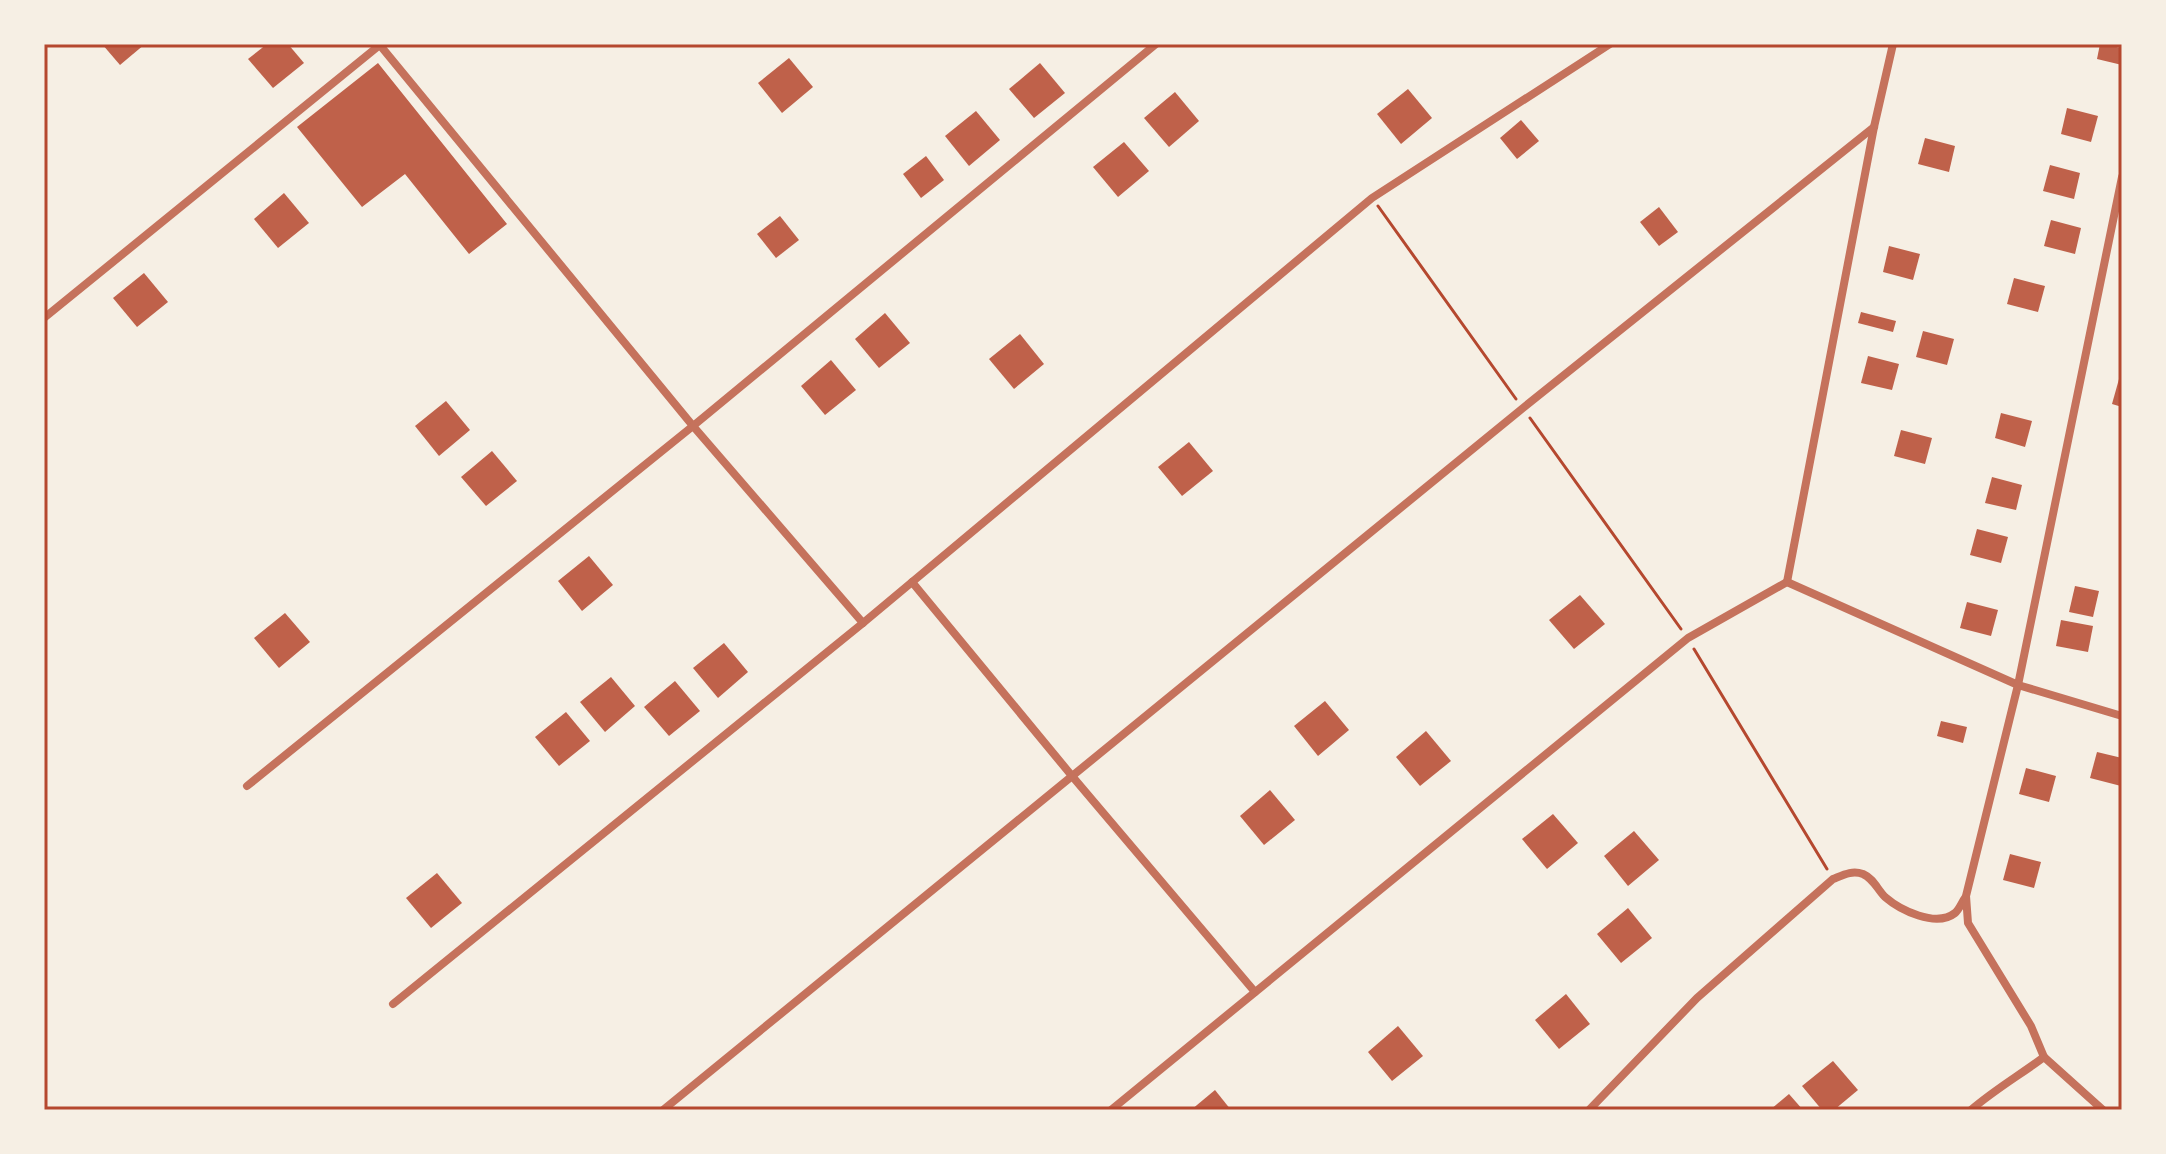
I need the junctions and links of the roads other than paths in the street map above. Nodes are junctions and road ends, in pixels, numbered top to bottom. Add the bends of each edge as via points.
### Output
1 (380, 44) edge
2 (1156, 44) edge
3 (1610, 44) edge
4 (1893, 44) edge
5 (1874, 127) junction
6 (2122, 177) edge
7 (44, 318) edge
8 (693, 426) junction
9 (912, 582) junction
10 (1787, 582) junction
11 (863, 623) junction
12 (2018, 685) junction
13 (2122, 716) edge
14 (1072, 776) junction
15 (247, 786) dead end
16 (1966, 896) junction
17 (1255, 992) junction
18 (393, 1004) dead end
19 (2044, 1057) junction
20 (663, 1110) edge
21 (1111, 1110) edge
22 (1589, 1110) edge
23 (1971, 1110) edge
24 (2103, 1110) edge

1 - 7 street
1 - 8 street
2 - 8 street
3 - 9 street via 1372,197
4 - 5 street
5 - 10 street
5 - 14 street
6 - 12 street
8 - 11 street
8 - 15 street
9 - 11 street
9 - 14 street
10 - 12 street
10 - 17 street via 1688,638
11 - 18 street
12 - 13 street
12 - 16 street
14 - 17 street
14 - 20 street
16 - 19 street via 1968,923
16 - 22 street via 1956,913 1940,919 1910,913 1862,874 1833,879 1697,998
17 - 21 street
19 - 23 street
19 - 24 street

